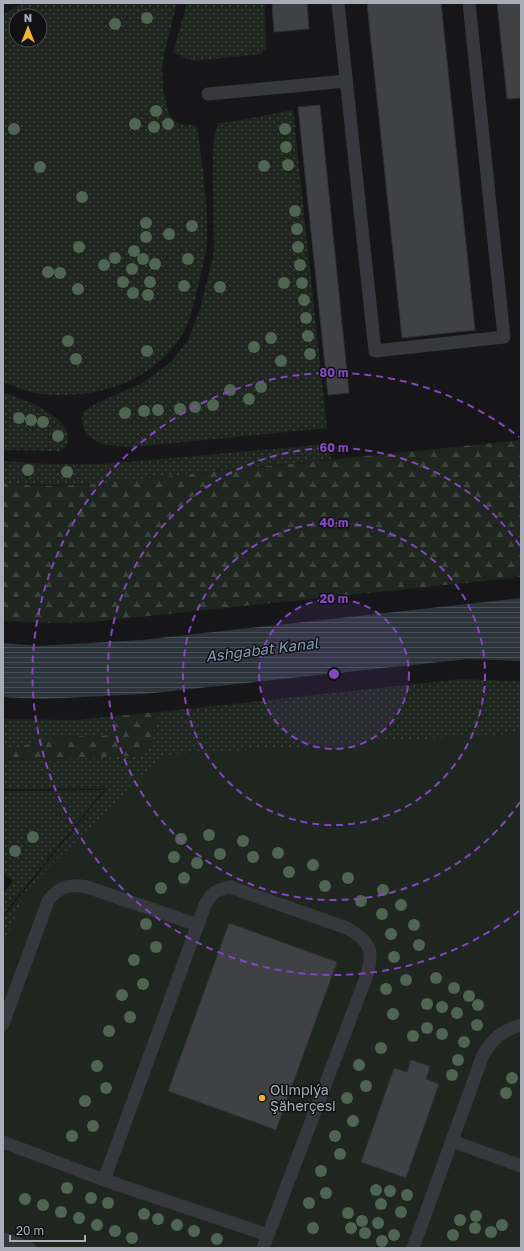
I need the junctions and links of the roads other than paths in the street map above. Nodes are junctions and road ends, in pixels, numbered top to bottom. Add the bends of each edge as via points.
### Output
1 (338, 3) edge
2 (469, 3) edge
3 (346, 81) junction
4 (208, 94) dead end
5 (198, 925) junction
6 (3, 1024) edge
7 (521, 1025) edge
8 (3, 1142) edge
9 (452, 1142) junction
10 (521, 1166) edge
11 (104, 1180) junction
12 (268, 1235) junction
13 (3, 1239) edge
14 (29, 1248) edge
15 (263, 1248) edge
16 (413, 1248) edge

1 - 3 lane
2 - 3 lane via 504,337 375,351
3 - 4 lane
5 - 6 lane via 87,887 75,885 54,892 48,901
5 - 11 lane
5 - 12 lane via 210,896 219,889 230,887 347,928 366,943 371,953 367,976
7 - 9 lane via 498,1035 483,1054
8 - 11 lane
9 - 10 lane
9 - 16 lane
11 - 12 lane
12 - 15 lane
13 - 14 lane

